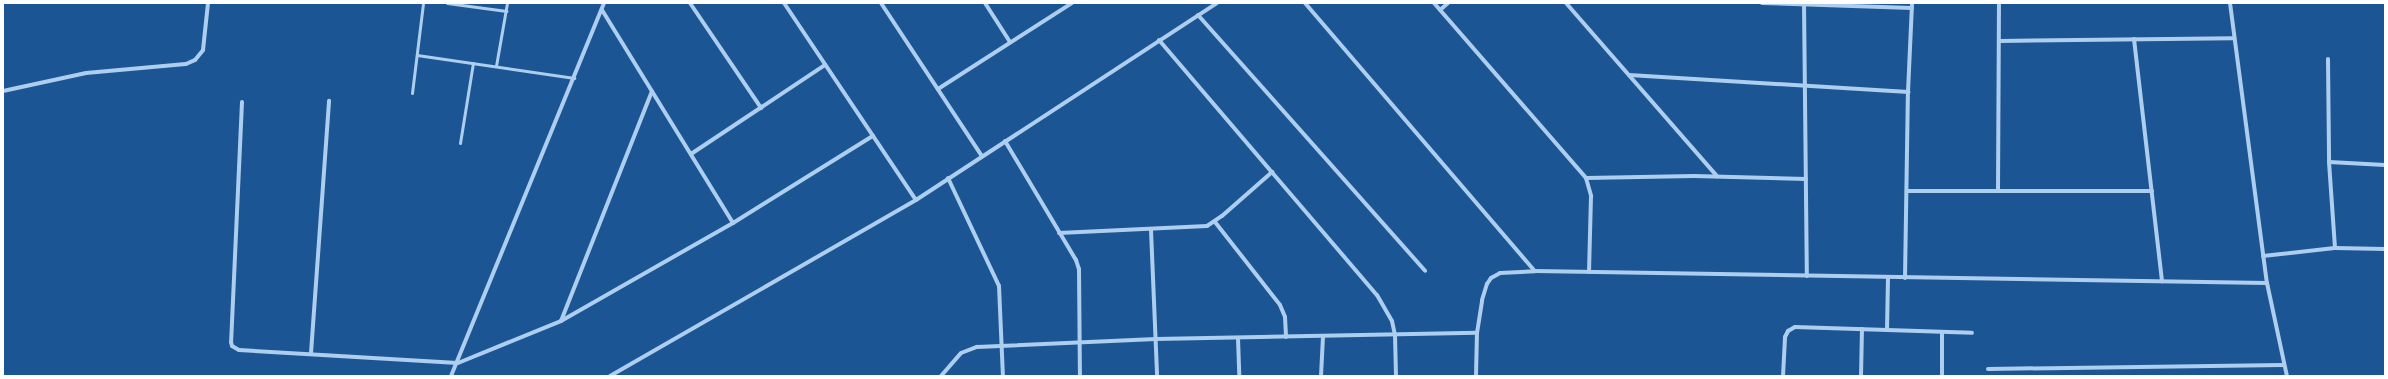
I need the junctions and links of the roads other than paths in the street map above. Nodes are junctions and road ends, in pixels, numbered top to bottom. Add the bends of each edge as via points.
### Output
1 (208, 3) edge
2 (423, 3) edge
3 (447, 3) edge
4 (507, 3) edge
5 (604, 3) edge
6 (690, 3) edge
7 (784, 3) edge
8 (881, 3) edge
9 (985, 3) edge
10 (1072, 3) edge
11 (1217, 3) edge
12 (1305, 3) edge
13 (1434, 3) edge
14 (1448, 3) edge
15 (1566, 3) edge
16 (1762, 3) edge
17 (1999, 3) edge
18 (2230, 3) edge
19 (1804, 4) edge
20 (1912, 5) edge
21 (602, 10) junction
22 (1440, 10) junction
23 (506, 11) junction
24 (1198, 15) junction
25 (2234, 38) junction
26 (2134, 39) junction
27 (1160, 40) junction
28 (1999, 41) junction
29 (1010, 42) junction
30 (417, 55) junction
31 (2328, 59) dead end
32 (473, 63) junction
33 (825, 65) junction
34 (496, 66) junction
35 (1629, 75) junction
36 (574, 78) junction
37 (1805, 85) junction
38 (938, 89) junction
39 (3, 91) edge
40 (652, 91) junction
41 (1908, 92) junction
42 (412, 93) dead end
43 (329, 101) dead end
44 (242, 102) dead end
45 (760, 108) junction
46 (873, 136) junction
47 (1005, 141) junction
48 (460, 143) dead end
49 (690, 154) junction
50 (982, 156) junction
51 (2329, 162) junction
52 (2385, 165) edge
53 (1272, 172) junction
54 (1717, 176) junction
55 (948, 178) junction
56 (1586, 178) junction
57 (1806, 179) junction
58 (1907, 191) junction
59 (1998, 191) junction
60 (2152, 191) junction
61 (916, 200) junction
62 (1215, 222) junction
63 (733, 223) junction
64 (1152, 230) junction
65 (1060, 233) junction
66 (2335, 248) junction
67 (2385, 249) edge
68 (2263, 256) junction
69 (1425, 271) dead end
70 (1535, 271) junction
71 (1589, 272) junction
72 (1807, 276) junction
73 (1888, 278) junction
74 (1905, 278) junction
75 (2162, 281) junction
76 (2267, 283) junction
77 (561, 321) junction
78 (1862, 329) junction
79 (1887, 330) junction
80 (1942, 332) junction
81 (1477, 333) junction
82 (1972, 333) dead end
83 (1395, 335) junction
84 (1323, 336) junction
85 (1286, 337) junction
86 (1238, 338) junction
87 (1156, 339) junction
88 (1080, 341) junction
89 (1003, 345) junction
90 (311, 353) junction
91 (458, 363) junction
92 (2283, 365) junction
93 (1988, 368) dead end
94 (451, 376) edge
95 (610, 376) edge
96 (941, 376) edge
97 (1003, 376) edge
98 (1080, 376) edge
99 (1157, 376) edge
100 (1239, 376) edge
101 (1321, 376) edge
102 (1396, 376) edge
103 (1476, 376) edge
104 (1783, 376) edge
105 (1861, 376) edge
106 (1942, 376) edge
107 (2287, 376) edge

1 - 39 street via 203,50 195,60 186,64 86,73
2 - 30 lane
3 - 23 lane
4 - 23 lane
5 - 21 street
6 - 45 street
7 - 33 street
8 - 38 street
9 - 29 street
10 - 29 street
11 - 24 street
12 - 70 street
13 - 22 street
14 - 22 street
15 - 35 street
16 - 19 street
17 - 28 street
18 - 25 street
19 - 20 street
19 - 37 street
20 - 41 street
21 - 36 street
21 - 40 street
22 - 56 street
23 - 34 lane
24 - 27 street
24 - 69 street
25 - 26 street
25 - 68 street
26 - 28 street
26 - 60 street
27 - 47 street
27 - 53 street
28 - 59 street
29 - 38 street
30 - 32 lane
30 - 42 lane
31 - 51 street
32 - 34 lane
32 - 48 lane
33 - 45 street
33 - 46 street
34 - 36 lane
35 - 37 street
35 - 54 street
36 - 91 street
37 - 41 street
37 - 57 street
38 - 50 street
40 - 49 street
40 - 77 street
41 - 58 street
43 - 90 street
44 - 90 street via 230,342 239,350
45 - 49 street
46 - 61 street
46 - 63 street
47 - 50 street
47 - 65 street
49 - 63 street
50 - 55 street
51 - 52 street
51 - 66 street
53 - 62 street
53 - 83 street via 1377,295 1386,308
54 - 56 street
54 - 57 street
55 - 61 street
55 - 89 street via 998,286
56 - 71 street via 1591,196
57 - 72 street
58 - 59 street
58 - 74 street
59 - 60 street
60 - 75 street
61 - 95 street
62 - 64 street via 1198,228
62 - 85 street via 1280,305 1285,317
63 - 77 street
64 - 65 street
64 - 87 street
65 - 88 street via 1079,269
66 - 67 street
66 - 68 street
68 - 76 street
70 - 71 street
70 - 81 street via 1500,273 1491,278 1482,300
71 - 72 street
72 - 73 street
73 - 74 street
73 - 79 street
74 - 75 street
75 - 76 street
76 - 92 street
77 - 91 street
78 - 79 street
78 - 104 street via 1795,327 1788,331 1784,343
78 - 105 street
79 - 80 street
80 - 82 street
80 - 106 street
81 - 83 street
81 - 103 street
83 - 84 street
83 - 102 street
84 - 85 street
84 - 101 street
85 - 86 street
86 - 87 street
86 - 100 street
87 - 88 street
87 - 99 street
88 - 89 street
88 - 98 street
89 - 96 street via 969,348 961,353
89 - 97 street
90 - 91 street
91 - 94 street
92 - 93 street
92 - 107 street

